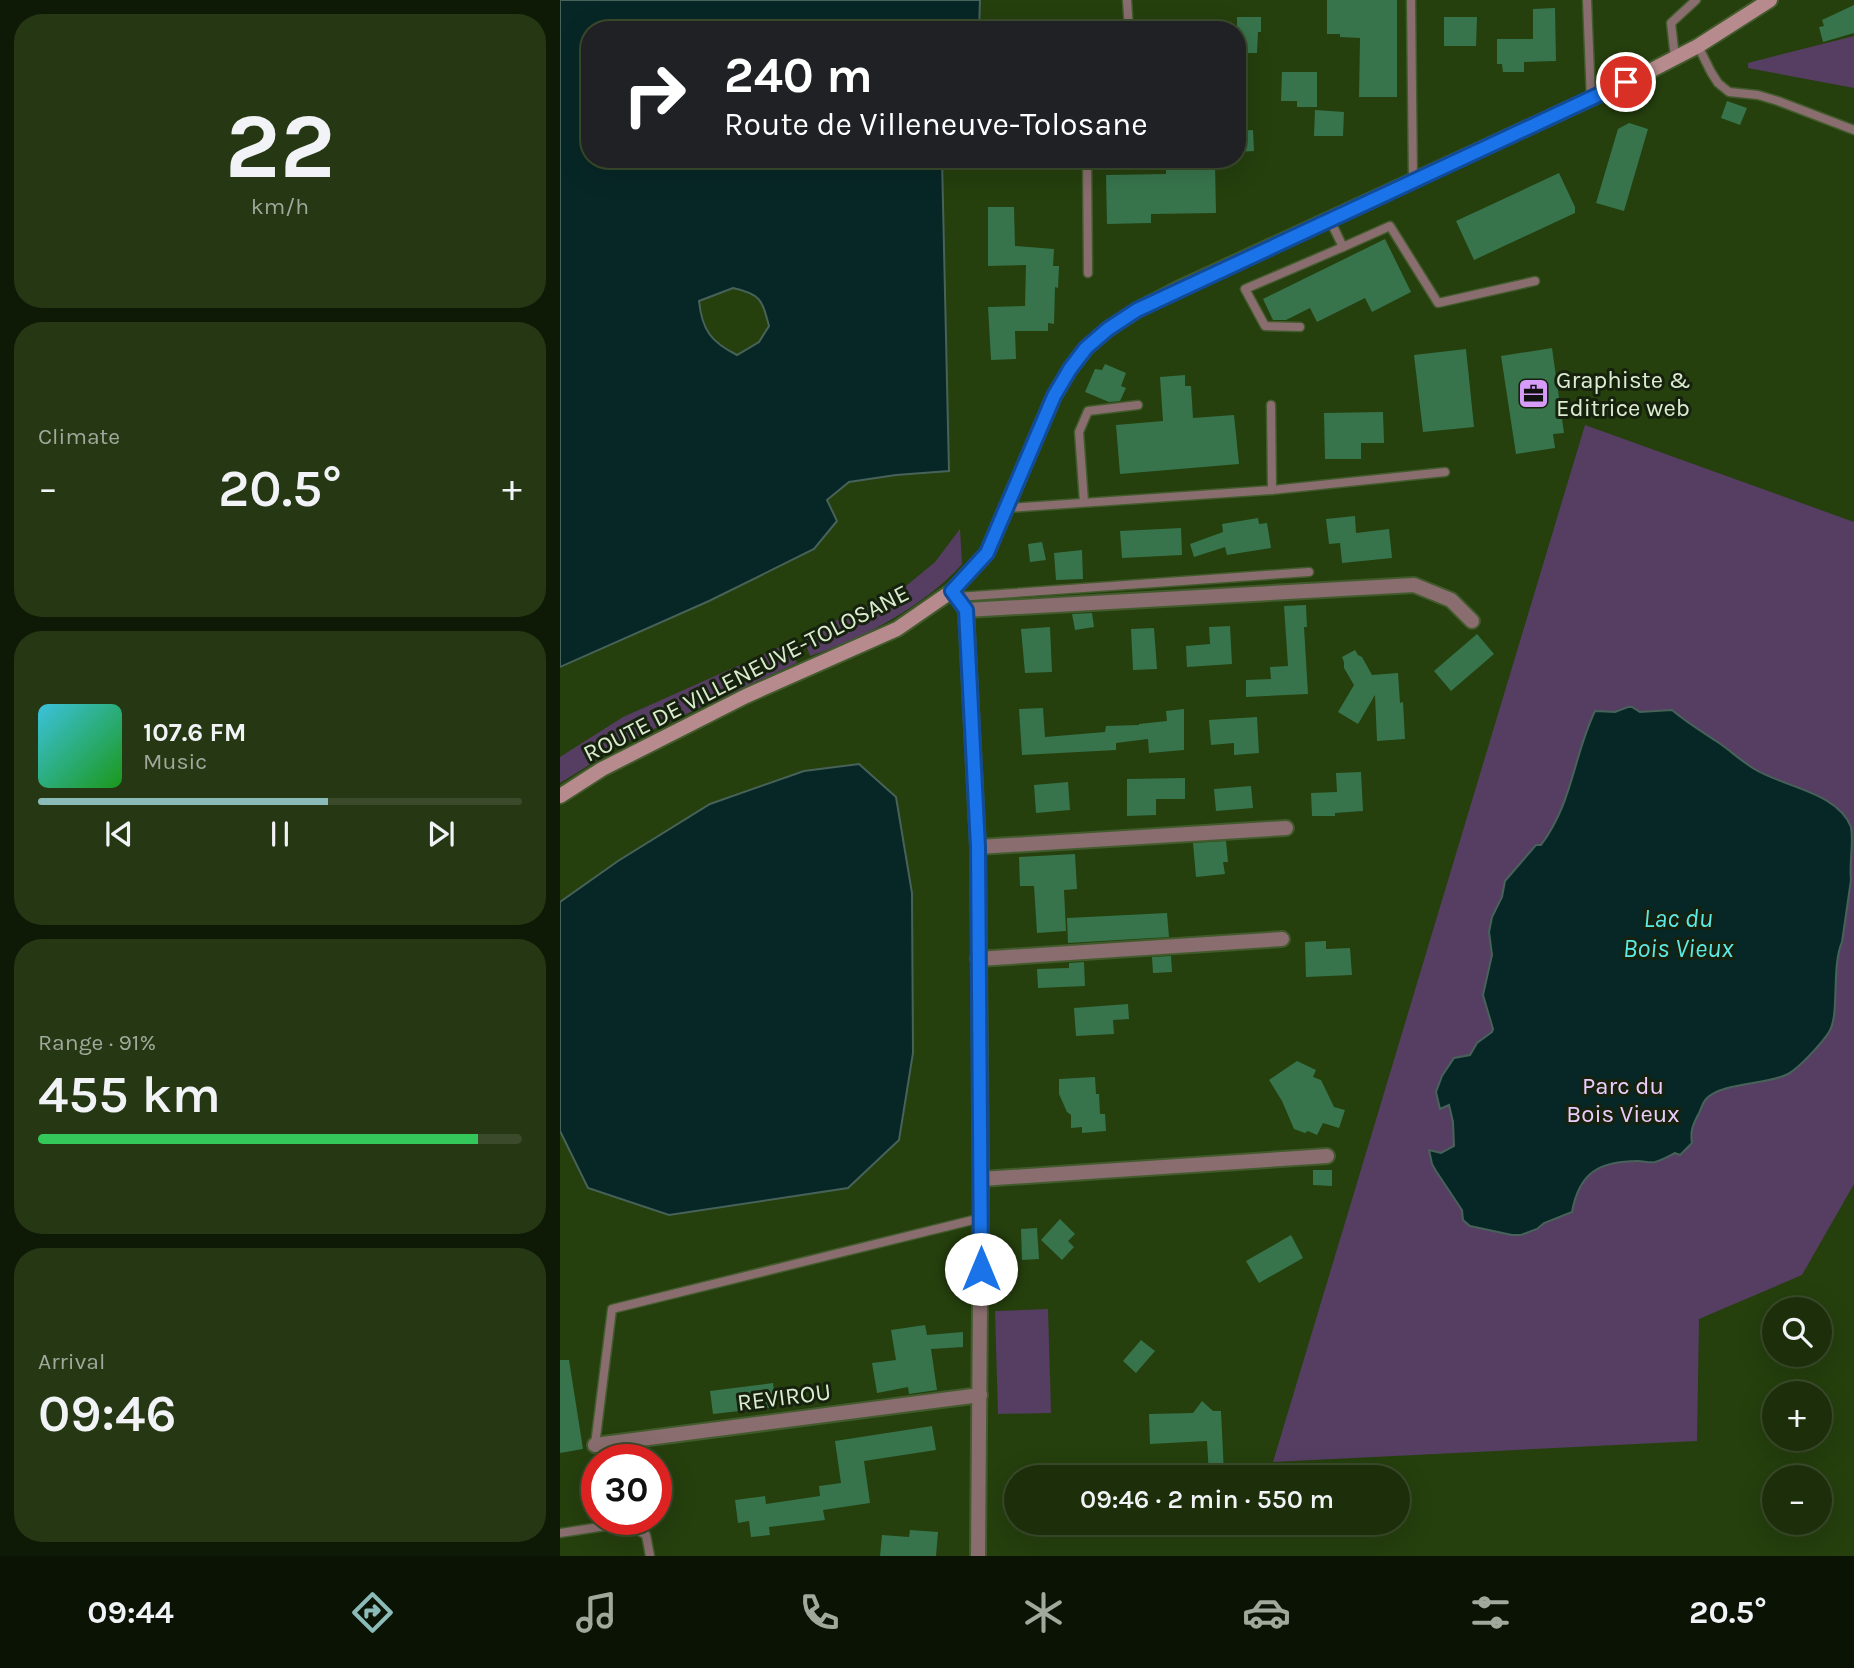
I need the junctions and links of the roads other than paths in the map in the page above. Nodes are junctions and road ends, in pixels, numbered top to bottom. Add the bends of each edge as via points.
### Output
1 (1127, 0) edge
2 (1411, 0) edge
3 (1587, 0) edge
4 (1696, 0) edge
5 (1770, 0) edge
6 (1128, 21) edge
7 (1698, 46) junction
8 (1675, 58) junction
9 (1591, 99) junction
10 (1854, 130) edge
11 (1087, 168) edge
12 (1413, 181) junction
13 (1330, 220) junction
14 (1343, 247) junction
15 (1088, 273) dead end
16 (1535, 281) dead end
17 (1300, 327) dead end
18 (1138, 405) dead end
19 (1271, 405) dead end
20 (1445, 472) dead end
21 (1272, 490) junction
22 (1084, 502) junction
23 (1007, 508) junction
24 (1309, 572) dead end
25 (954, 594) junction
26 (966, 610) junction
27 (1472, 621) dead end
28 (560, 796) edge
29 (1286, 828) dead end
30 (978, 847) junction
31 (1282, 939) dead end
32 (978, 959) junction
33 (1327, 1156) dead end
34 (981, 1179) junction
35 (981, 1218) junction
36 (980, 1395) junction
37 (595, 1444) edge
38 (603, 1444) edge
39 (560, 1533) edge
40 (650, 1556) edge
41 (978, 1556) edge

1 - 6 lane
2 - 12 lane
3 - 9 lane
4 - 8 lane via 1671,23
5 - 7 street, ROUTE DE VILLENEUVE-TOLOSANE
7 - 8 street, ROUTE DE VILLENEUVE-TOLOSANE
7 - 10 lane via 1718,83 1729,92 1778,100
8 - 9 street, ROUTE DE VILLENEUVE-TOLOSANE
9 - 12 street, ROUTE DE VILLENEUVE-TOLOSANE
11 - 15 lane
12 - 13 street, ROUTE DE VILLENEUVE-TOLOSANE
13 - 14 lane
13 - 23 street, ROUTE DE VILLENEUVE-TOLOSANE via 1137,310 1093,341 1054,396
14 - 16 lane via 1390,226 1438,303
14 - 17 lane via 1245,289 1265,326
18 - 22 lane via 1088,411 1079,432
19 - 21 lane
20 - 21 lane
21 - 22 lane
22 - 23 lane
23 - 25 street, ROUTE DE VILLENEUVE-TOLOSANE via 987,553
24 - 25 lane
25 - 26 street
25 - 28 street, ROUTE DE VILLENEUVE-TOLOSANE via 897,629 746,696 602,769
26 - 27 street via 1414,584 1451,600
26 - 30 street
29 - 30 street
30 - 32 street
31 - 32 street
32 - 34 street
33 - 34 street
34 - 35 street
35 - 36 street
35 - 37 lane via 612,1309
36 - 38 street, REVIROU
36 - 41 street
39 - 40 lane via 626,1522 646,1535

